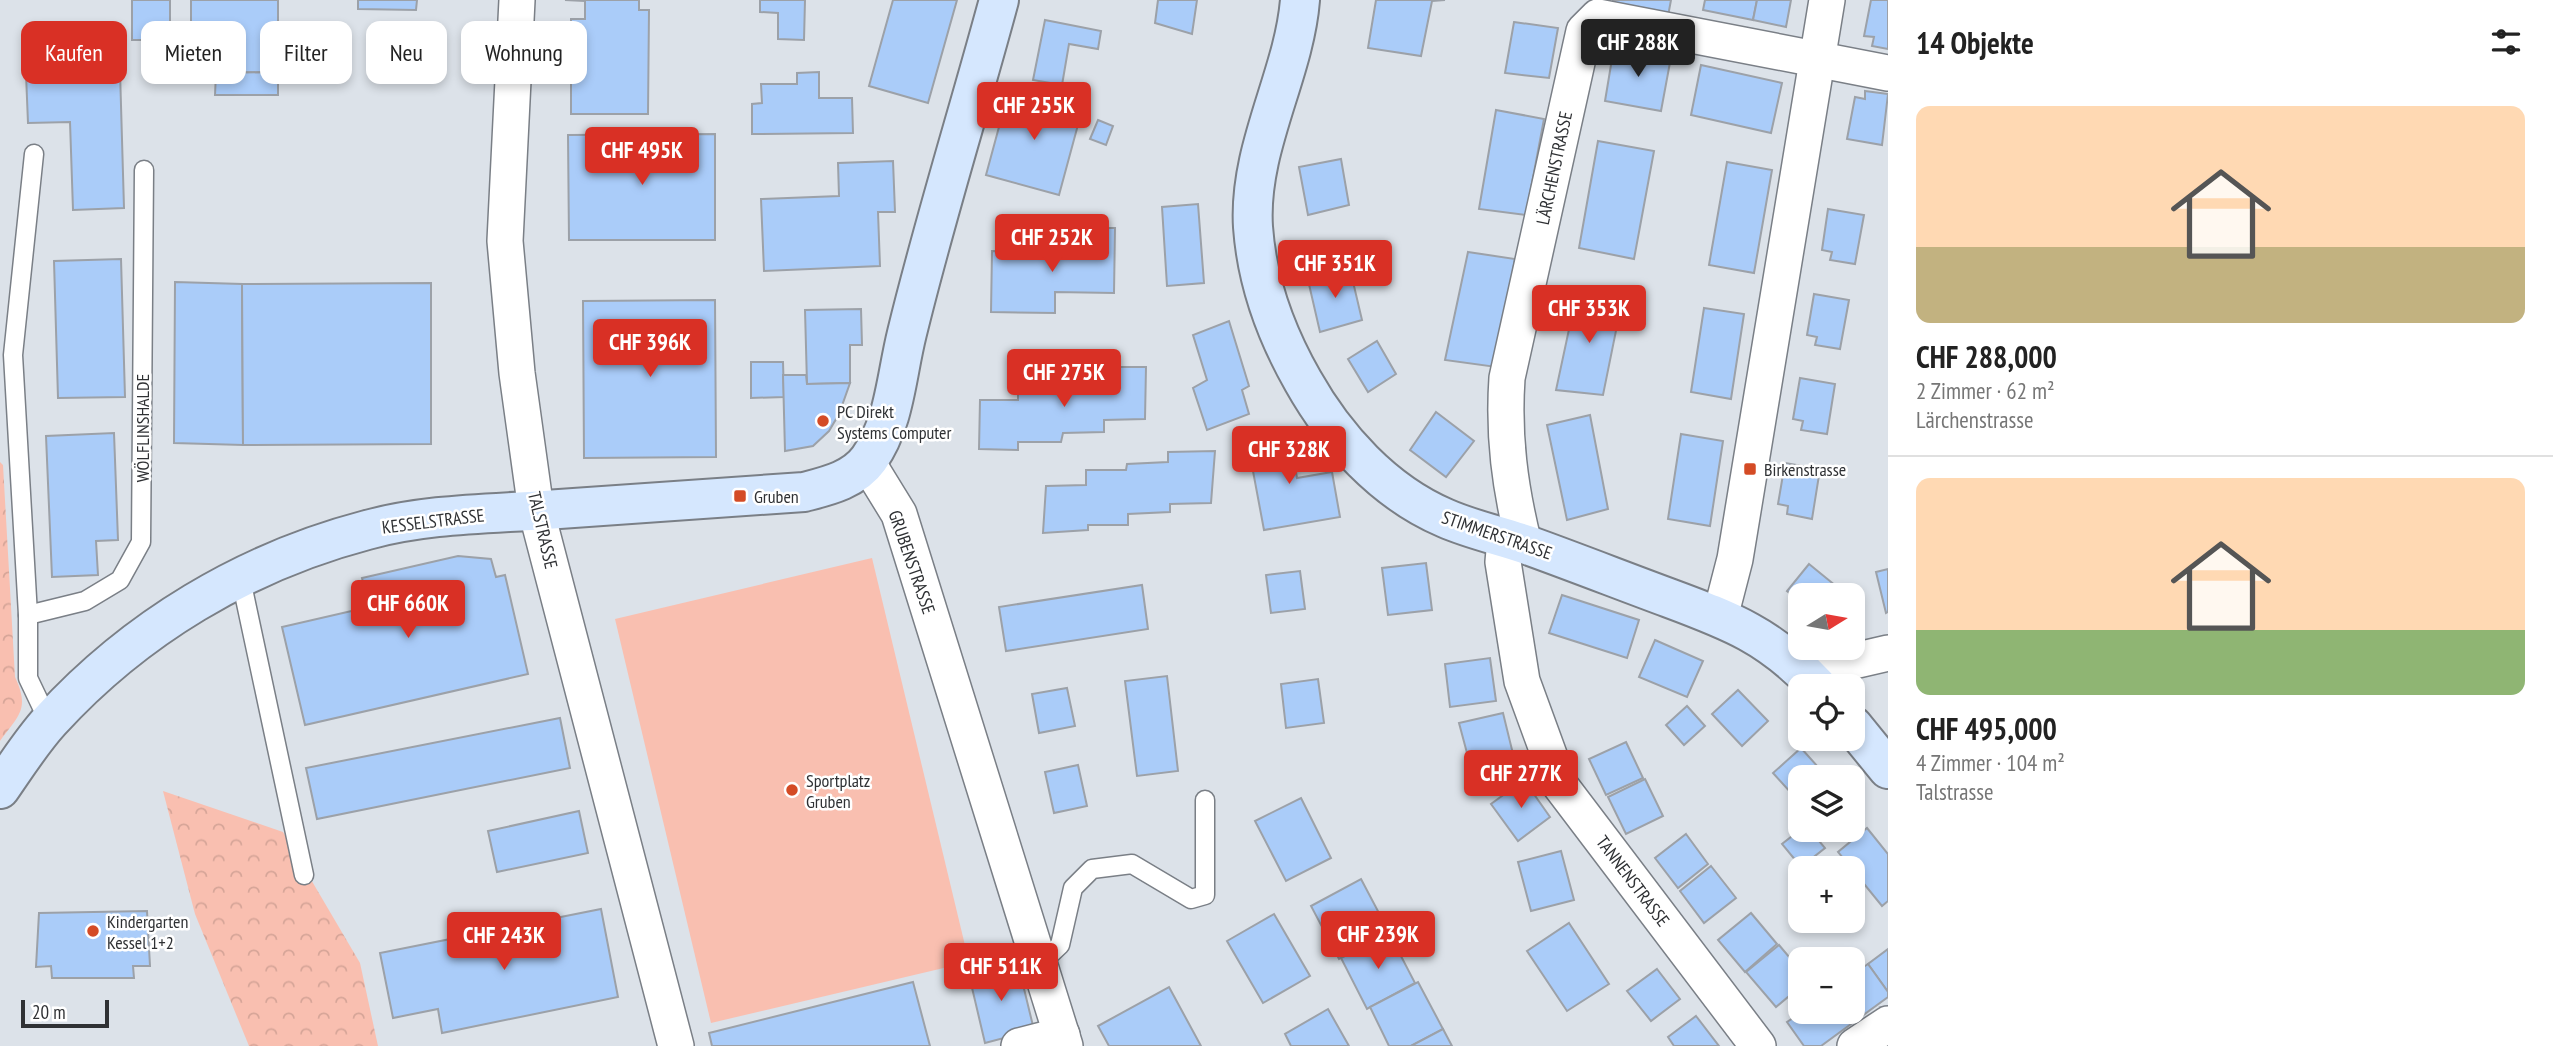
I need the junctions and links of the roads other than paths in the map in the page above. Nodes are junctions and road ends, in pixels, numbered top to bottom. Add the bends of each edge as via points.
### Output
1 (517, 0) edge
2 (999, 0) edge
3 (1300, 0) edge
4 (1827, 0) edge
5 (1818, 59) junction
6 (1888, 73) edge
7 (34, 155) dead end
8 (144, 170) dead end
9 (867, 462) junction
10 (536, 510) junction
11 (1514, 541) junction
12 (240, 575) junction
13 (28, 615) junction
14 (1720, 617) junction
15 (1888, 653) edge
16 (1804, 674) edge
17 (1824, 674) edge
18 (49, 722) junction
19 (1865, 741) edge
20 (1888, 769) edge
21 (0, 789) edge
22 (1205, 800) dead end
23 (304, 875) dead end
24 (1041, 963) junction
25 (1888, 1024) edge
26 (1063, 1041) edge
27 (676, 1046) edge
28 (1019, 1046) edge
29 (1758, 1046) edge
30 (1855, 1046) edge

1 - 10 street, TALSTRASSE via 505,241
2 - 9 street via 906,334 888,425
3 - 11 street, STIMMERSTRASSE via 1258,163 1253,225 1262,289 1281,343 1325,417 1393,487 1444,518
4 - 5 street
5 - 6 street
5 - 11 street, LÄRCHENSTRASSE via 1598,18 1584,32 1507,378 1504,423
5 - 14 street via 1737,546
7 - 13 lane via 13,355
8 - 13 lane, WÖLFLINSHALDE via 142,542 120,580 85,601
9 - 10 street, KESSELSTRASSE via 830,486 804,492
9 - 24 street, GRUBENSTRASSE via 899,514
10 - 12 street, KESSELSTRASSE via 447,515 368,529
10 - 27 street, TALSTRASSE
11 - 14 street, STIMMERSTRASSE
11 - 29 street, TANNENSTRASSE via 1503,562 1522,681 1560,785
12 - 18 street, KESSELSTRASSE via 164,621 93,678
12 - 23 lane
13 - 18 lane via 29,678
14 - 16 street, STIMMERSTRASSE via 1771,643
15 - 17 street via 1832,666
18 - 21 street, KESSELSTRASSE
19 - 20 street
22 - 24 lane via 1205,895 1191,899 1132,864 1092,869 1073,888 1060,945
24 - 26 street, GRUBENSTRASSE
25 - 30 street
26 - 28 street

